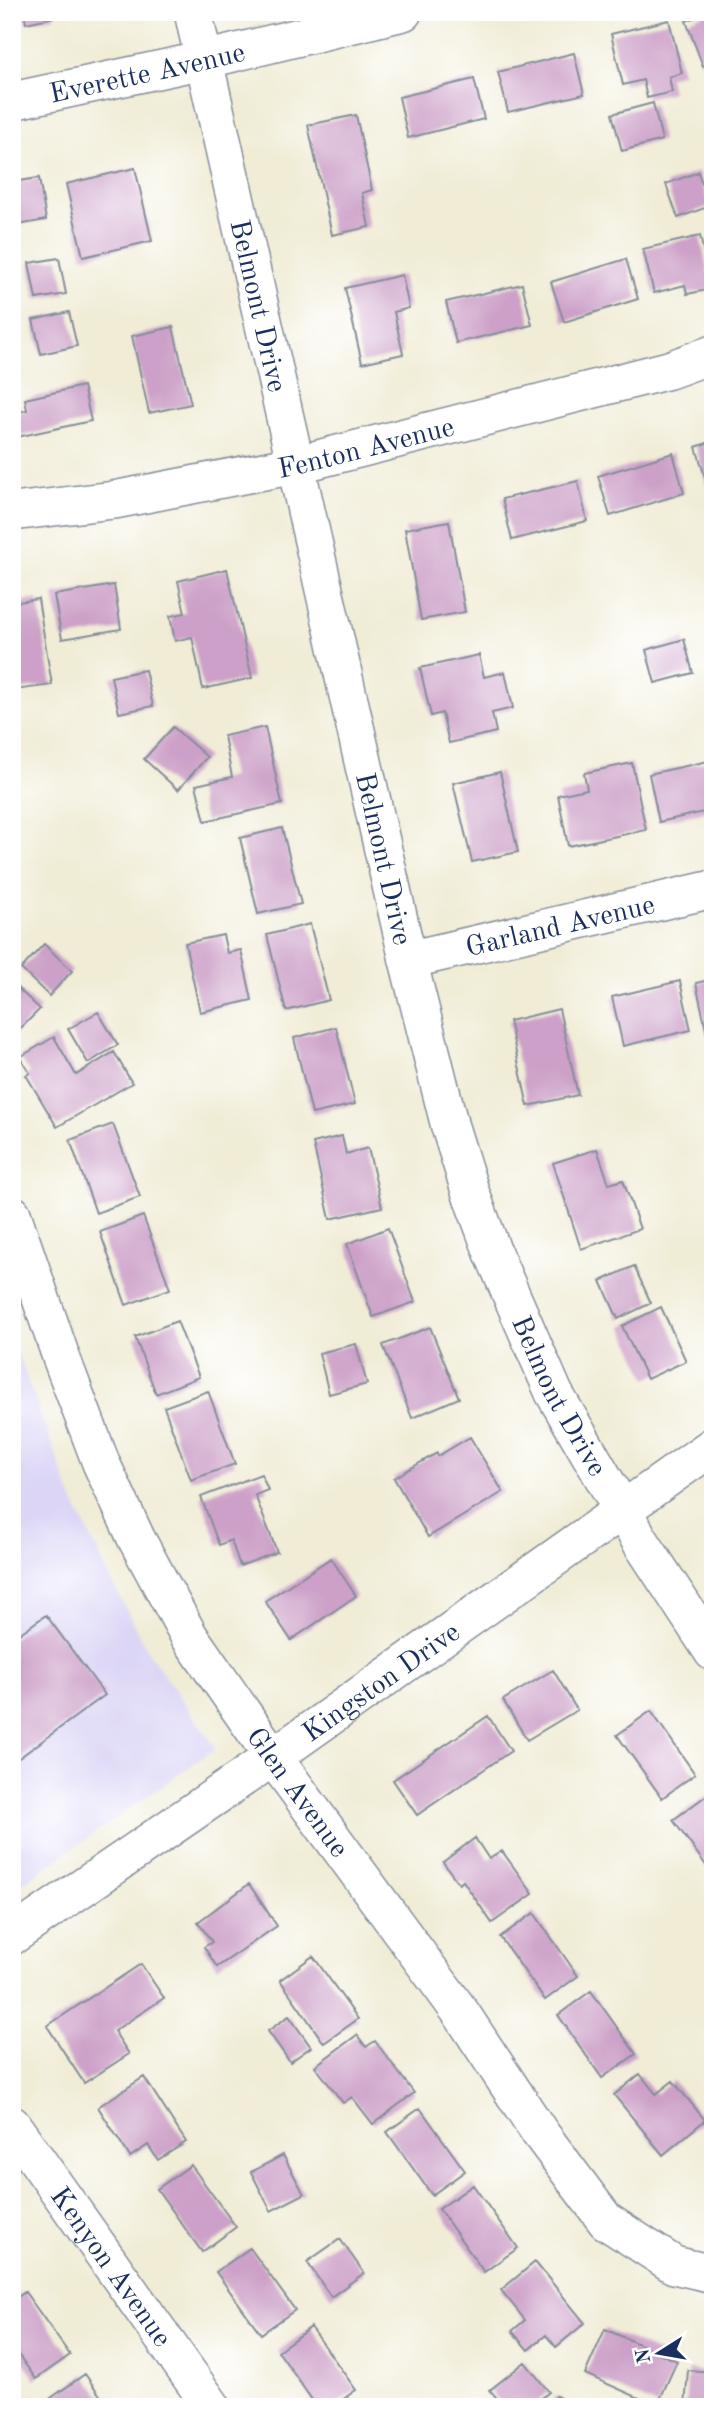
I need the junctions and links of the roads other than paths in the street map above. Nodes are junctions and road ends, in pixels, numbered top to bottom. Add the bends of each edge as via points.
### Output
1 (193, 12) edge
2 (403, 12) edge
3 (204, 60) junction
4 (12, 100) edge
5 (713, 354) edge
6 (295, 465) junction
7 (12, 512) edge
8 (713, 890) edge
9 (408, 960) junction
10 (12, 1214) edge
11 (713, 1446) edge
12 (623, 1510) junction
13 (713, 1652) edge
14 (273, 1757) junction
15 (12, 1936) edge
16 (12, 2125) edge
17 (713, 2274) edge
18 (212, 2407) edge

1 - 3 street, Belmont Drive
2 - 3 street, Everette Avenue
3 - 4 street, Everette Avenue
3 - 6 street, Belmont Drive
5 - 6 street, Fenton Avenue via 669,370
6 - 7 street, Fenton Avenue via 114,500
6 - 9 street, Belmont Drive
8 - 9 street, Garland Avenue
9 - 12 street, Belmont Drive via 450,1127 493,1253 554,1393
10 - 14 street, Glen Avenue via 86,1424 136,1538 189,1636
11 - 12 street, Kingston Drive
12 - 13 street, Belmont Drive
12 - 14 street, Kingston Drive
14 - 15 street, Kingston Drive
14 - 17 street, Glen Avenue via 606,2221 674,2264
16 - 18 street, Kenyon Avenue

